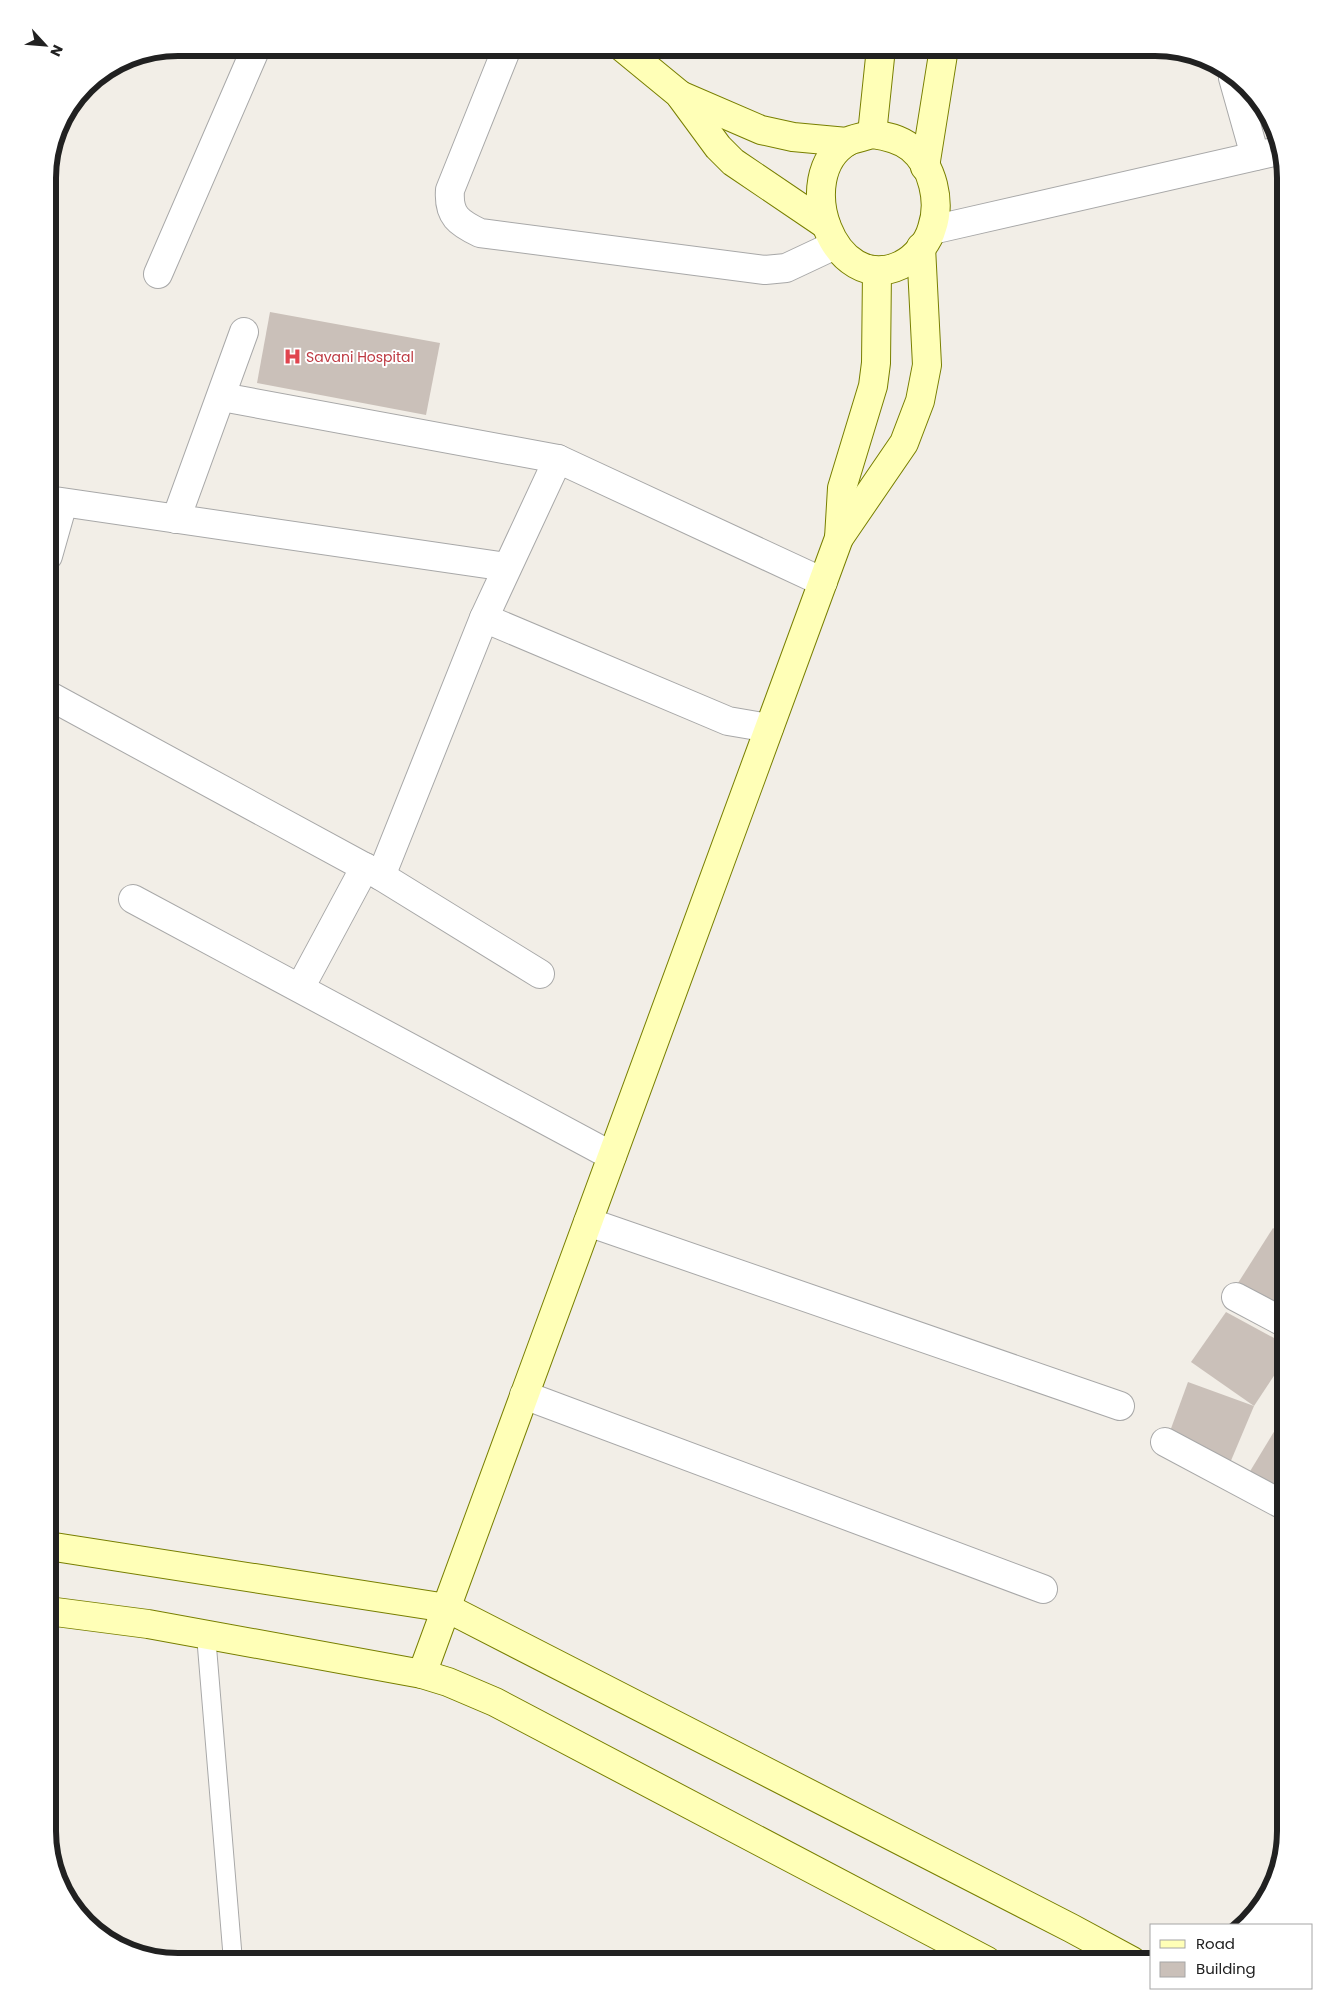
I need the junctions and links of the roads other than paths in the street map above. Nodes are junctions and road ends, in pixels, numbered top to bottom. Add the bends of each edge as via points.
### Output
1 (252, 57) edge
2 (503, 57) edge
3 (634, 57) edge
4 (879, 57) edge
5 (943, 57) edge
6 (1238, 89) edge
7 (679, 94) junction
8 (860, 138) junction
9 (1267, 154) edge
10 (926, 167) junction
11 (831, 235) junction
12 (927, 239) junction
13 (877, 271) junction
14 (158, 274) dead end
15 (244, 332) dead end
16 (222, 397) junction
17 (558, 459) junction
18 (57, 501) edge
19 (176, 519) junction
20 (839, 538) junction
21 (507, 567) junction
22 (823, 582) junction
23 (484, 618) junction
24 (57, 700) edge
25 (769, 728) junction
26 (373, 871) junction
27 (132, 899) dead end
28 (540, 974) dead end
29 (300, 988) junction
30 (612, 1156) junction
31 (588, 1222) junction
32 (1236, 1297) dead end
33 (1277, 1318) edge
34 (524, 1395) junction
35 (1120, 1406) dead end
36 (1166, 1442) dead end
37 (1277, 1501) edge
38 (56, 1547) edge
39 (1043, 1589) dead end
40 (447, 1608) junction
41 (56, 1613) edge
42 (206, 1635) junction
43 (422, 1674) junction
44 (232, 1952) edge
45 (971, 1953) edge
46 (1116, 1953) edge

1 - 14 street
2 - 11 street via 450,190 449,204 460,224 480,232 765,270 786,268
3 - 7 street
4 - 8 street
5 - 10 street
6 - 9 street
7 - 8 street via 761,130 793,137
7 - 11 street via 733,162
8 - 10 street via 890,137 911,148
8 - 11 street via 831,157 822,182 820,205
9 - 12 street
10 - 12 street via 935,190 937,210
11 - 13 street via 846,258
12 - 13 street via 910,260 892,269
12 - 20 street via 927,365 920,401 904,443
13 - 20 street via 873,386 842,488
15 - 16 street
16 - 17 street
16 - 19 street
17 - 21 street
17 - 22 street
18 - 19 street
19 - 21 street
20 - 22 street
21 - 23 street
22 - 25 street
23 - 25 street via 728,721
23 - 26 street
24 - 26 street
25 - 30 street
26 - 28 street
26 - 29 street
27 - 29 street
29 - 30 street
30 - 31 street
31 - 34 street
31 - 35 street
32 - 33 street
34 - 39 street
34 - 40 street
36 - 37 street
38 - 40 street
40 - 43 street
40 - 46 street
41 - 42 street
42 - 43 street
42 - 44 lane
43 - 45 street via 495,1702

